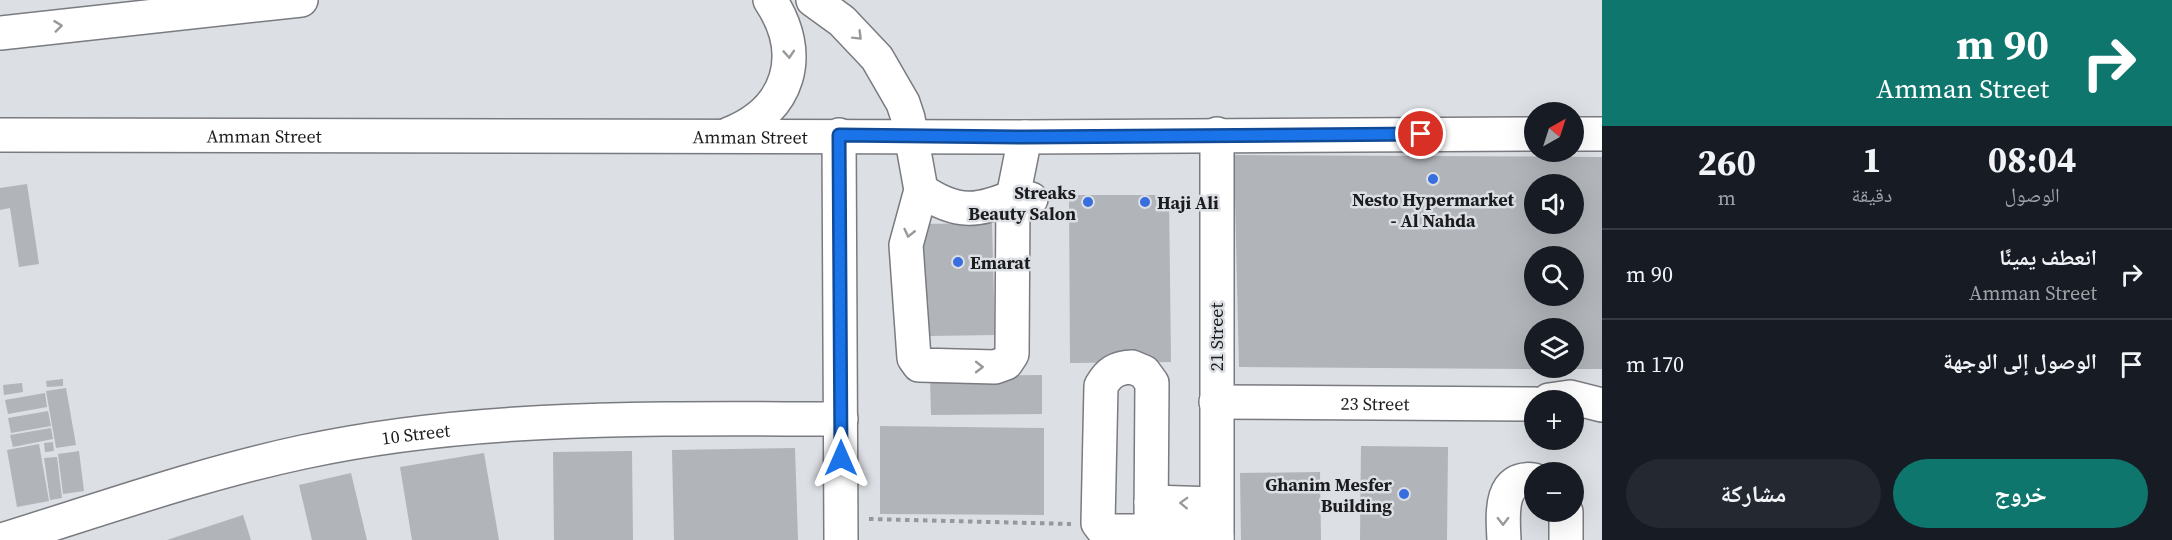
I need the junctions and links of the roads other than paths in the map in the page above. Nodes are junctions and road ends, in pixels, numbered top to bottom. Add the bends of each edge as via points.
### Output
1 (301, 0) edge
2 (770, 0) edge
3 (813, 0) edge
4 (0, 33) edge
5 (728, 134) junction
6 (1217, 134) junction
7 (1524, 134) edge
8 (1584, 134) edge
9 (1602, 134) edge
10 (0, 135) edge
11 (839, 135) junction
12 (911, 135) junction
13 (1025, 137) junction
14 (921, 190) junction
15 (1012, 197) junction
16 (1584, 400) edge
17 (1216, 402) junction
18 (1524, 404) edge
19 (1602, 405) edge
20 (1584, 418) edge
21 (841, 419) junction
22 (1602, 430) edge
23 (1524, 481) edge
24 (1216, 504) junction
25 (1150, 514) junction
26 (1566, 522) edge
27 (841, 529) edge
28 (1217, 538) edge
29 (2, 540) edge
30 (1503, 540) edge
31 (1566, 540) edge

4 -> 1 street
2 -> 5 street via 783,22 788,43 790,64 785,81 767,110 754,122
3 -> 12 street via 842,21 877,58 903,103
5 - 10 street, Amman Street
5 - 11 street, Amman Street
6 - 7 street, Amman Street
6 - 13 street, Amman Street
6 - 17 street, 21 Street
8 - 9 street
11 - 12 street, Amman Street
11 - 21 street
12 - 13 street, Amman Street
12 - 14 street
13 - 15 street
14 - 15 street via 956,208 995,206
14 -> 15 street via 906,253 914,358 919,365 996,367 1006,363 1013,349
16 - 19 street
17 - 18 street, 23 Street
17 - 24 street, 21 Street
20 - 22 street
21 - 27 street
21 - 29 street, 10 Street via 571,419 437,430 304,452 184,481
23 -> 30 street via 1514,485 1503,498
24 -> 25 street
24 - 28 street, 21 Street
25 - 25 street via 1152,383 1144,372 1132,367 1119,368 1101,386 1098,526 1104,531 1142,531
25 - 28 street
26 - 31 street

